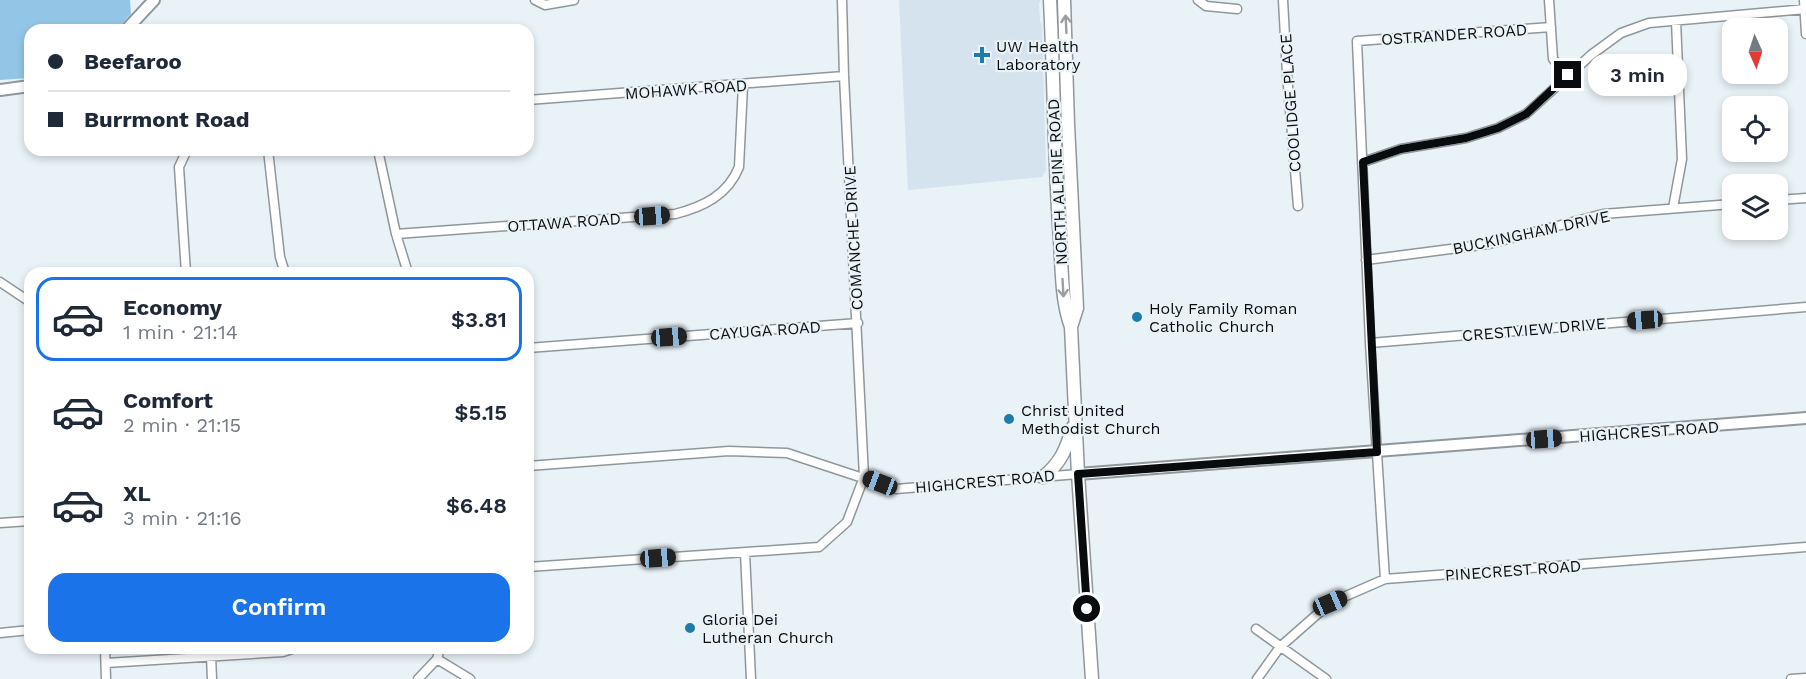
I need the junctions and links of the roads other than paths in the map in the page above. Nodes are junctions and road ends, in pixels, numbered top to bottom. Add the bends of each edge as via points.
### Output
1 (154, 0) edge
2 (535, 0) edge
3 (574, 0) edge
4 (842, 0) edge
5 (1050, 0) edge
6 (1064, 0) edge
7 (1198, 0) edge
8 (1283, 0) edge
9 (1549, 0) edge
10 (1805, 6) edge
11 (1237, 9) dead end
12 (1676, 21) junction
13 (132, 24) edge
14 (1551, 27) junction
15 (1806, 34) edge
16 (1568, 75) junction
17 (844, 76) junction
18 (742, 85) junction
19 (24, 87) edge
20 (0, 90) edge
21 (534, 100) edge
22 (184, 156) edge
23 (269, 156) edge
24 (379, 156) edge
25 (1363, 162) junction
26 (1806, 198) edge
27 (1788, 199) edge
28 (1722, 205) edge
29 (1298, 206) dead end
30 (1673, 208) junction
31 (396, 234) junction
32 (1366, 261) junction
33 (186, 267) edge
34 (283, 267) edge
35 (406, 267) edge
36 (0, 282) edge
37 (24, 298) edge
38 (1806, 307) edge
39 (858, 323) junction
40 (1071, 327) junction
41 (1370, 343) junction
42 (534, 348) edge
43 (1806, 418) edge
44 (1075, 421) junction
45 (1377, 452) junction
46 (534, 466) edge
47 (1078, 474) junction
48 (864, 477) junction
49 (1043, 477) junction
50 (24, 521) edge
51 (0, 523) edge
52 (1806, 547) edge
53 (745, 553) junction
54 (534, 567) edge
55 (1385, 579) junction
56 (1256, 629) dead end
57 (24, 631) edge
58 (0, 633) edge
59 (1280, 647) junction
60 (105, 654) edge
61 (247, 654) edge
62 (438, 654) edge
63 (211, 656) junction
64 (437, 659) junction
65 (106, 663) junction
66 (1806, 678) edge
67 (106, 679) edge
68 (212, 679) edge
69 (418, 679) edge
70 (470, 679) edge
71 (751, 679) edge
72 (1092, 679) edge
73 (1257, 679) edge
74 (1326, 679) edge
75 (1791, 679) edge

1 - 13 street
2 - 3 street via 545,5
4 - 17 street, COMANCHE DRIVE
5 -> 40 main road, NORTH ALPINE ROAD via 1058,217 1065,309
40 -> 6 main road, NORTH ALPINE ROAD via 1077,308
7 - 11 street via 1206,6
8 - 29 street, COOLIDGE PLACE
9 - 14 street
10 - 12 street
10 - 15 street
12 - 16 street via 1649,23 1621,33
12 - 30 street via 1682,159
14 - 16 street via 1553,59
14 - 25 street, OSTRANDER ROAD via 1357,41
16 - 25 street via 1526,114 1498,128 1466,138 1401,149
17 - 18 street, MOHAWK ROAD
17 - 39 street, COMANCHE DRIVE
18 - 21 street, MOHAWK ROAD
18 - 31 street, OTTAWA ROAD via 739,166 735,177 723,193 694,209 675,214
19 - 20 street
22 - 33 street via 179,167
23 - 34 street
24 - 31 street
25 - 32 street
26 - 27 street
28 - 30 street, BUCKINGHAM DRIVE
30 - 32 street, BUCKINGHAM DRIVE via 1603,214 1489,244
31 - 35 street
32 - 41 street
36 - 37 street
38 - 41 street, CRESTVIEW DRIVE
39 - 42 street, CAYUGA ROAD
39 - 48 street, COMANCHE DRIVE
40 - 44 main road, NORTH ALPINE ROAD
41 - 45 street
43 - 45 street, HIGHCREST ROAD
44 - 47 main road, NORTH ALPINE ROAD
44 - 49 main road via 1065,451
45 - 47 street, HIGHCREST ROAD
45 - 55 street
46 - 48 street, HIGHCREST ROAD via 729,452 787,453
47 - 49 street, HIGHCREST ROAD
47 - 72 main road, NORTH ALPINE ROAD
48 - 49 street, HIGHCREST ROAD via 896,489
48 - 53 street via 847,522 819,547
50 - 51 street
52 - 55 street, PINECREST ROAD
53 - 54 street
53 - 71 street
55 - 59 street, PINECREST ROAD via 1330,603
56 - 59 street
57 - 58 street
59 - 73 street, PINECREST ROAD
59 - 74 street
60 - 65 street
61 - 63 street
62 - 64 street
63 - 65 street
63 - 68 street
64 - 69 street
64 - 70 street
65 - 67 street
66 - 75 street

